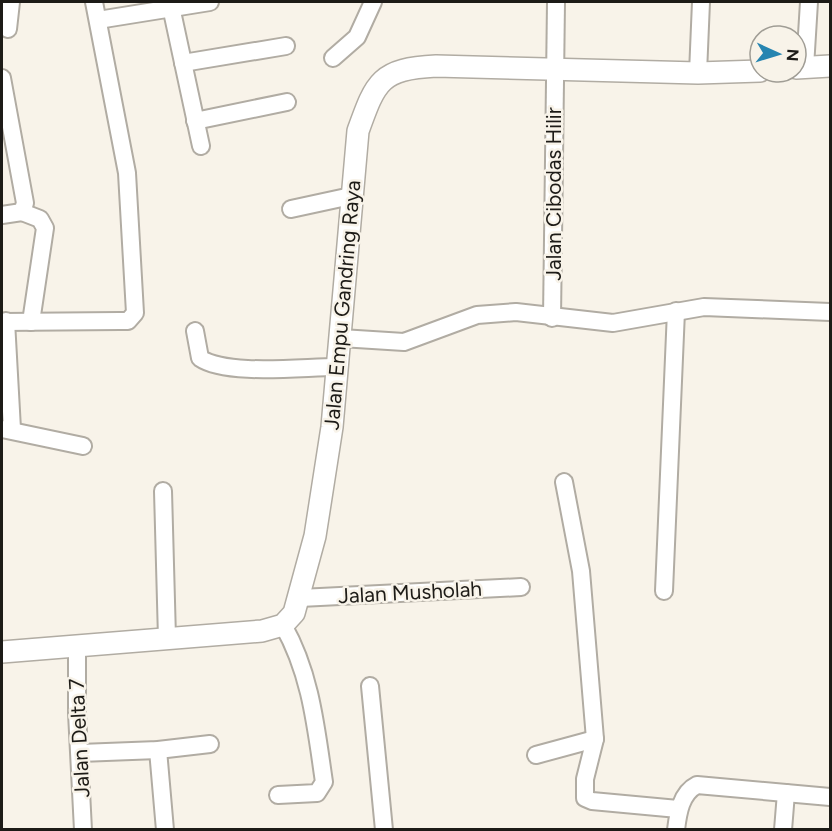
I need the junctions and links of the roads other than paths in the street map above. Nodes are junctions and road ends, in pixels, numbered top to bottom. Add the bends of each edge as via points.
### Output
1 (11, 2) edge
2 (94, 2) edge
3 (210, 2) edge
4 (373, 2) edge
5 (556, 2) edge
6 (701, 2) edge
7 (809, 2) edge
8 (171, 5) edge
9 (98, 20) junction
10 (806, 24) edge
11 (8, 29) dead end
12 (286, 46) dead end
13 (333, 58) dead end
14 (183, 63) junction
15 (831, 66) edge
16 (808, 68) edge
17 (554, 70) junction
18 (748, 71) edge
19 (698, 73) junction
20 (2, 78) edge
21 (287, 102) dead end
22 (195, 121) junction
23 (201, 146) dead end
24 (351, 196) junction
25 (291, 209) dead end
26 (22, 212) junction
27 (2, 215) edge
28 (676, 311) junction
29 (831, 312) edge
30 (552, 318) junction
31 (4, 322) edge
32 (31, 322) junction
33 (195, 332) dead end
34 (341, 338) junction
35 (336, 367) junction
36 (7, 429) edge
37 (84, 446) dead end
38 (564, 482) dead end
39 (163, 491) dead end
40 (521, 587) dead end
41 (664, 591) dead end
42 (300, 598) junction
43 (283, 625) junction
44 (167, 638) junction
45 (77, 647) junction
46 (2, 652) edge
47 (370, 686) dead end
48 (595, 738) junction
49 (210, 744) dead end
50 (158, 750) junction
51 (80, 753) junction
52 (536, 755) dead end
53 (786, 793) junction
54 (278, 795) dead end
55 (831, 797) edge
56 (678, 809) junction
57 (83, 830) edge
58 (165, 830) edge
59 (384, 830) edge
60 (676, 830) edge
61 (783, 830) edge

1 - 11 street
2 - 9 street
3 - 8 street
4 - 13 street via 350,47
5 - 17 street, Jalan Cibodas Hilir
6 - 19 street
7 - 10 street
8 - 9 street
8 - 14 street
9 - 32 street via 127,173 134,317 120,321
12 - 14 street
14 - 22 street
15 - 16 street
17 - 19 street, Jalan Empu Gandring Raya
17 - 24 street, Jalan Empu Gandring Raya via 409,67 385,76 371,95 358,131
17 - 30 street, Jalan Cibodas Hilir
18 - 19 street, Jalan Empu Gandring Raya
20 - 26 street via 25,203
21 - 22 street
22 - 23 street
24 - 25 street
24 - 34 street, Jalan Empu Gandring Raya
26 - 27 street
26 - 32 street via 40,219 45,228
28 - 29 street via 704,307
28 - 30 street via 613,323
28 - 41 street
30 - 34 street via 516,312 477,315 404,342
31 - 32 street
31 - 36 street
33 - 35 street via 200,358 210,365 241,369
34 - 35 street, Jalan Empu Gandring Raya
35 - 42 street, Jalan Empu Gandring Raya via 332,427
36 - 37 street
38 - 48 street via 581,571
39 - 44 street
40 - 42 street, Jalan Musholah
42 - 43 street, Jalan Empu Gandring Raya
43 - 44 street via 262,631
43 - 54 street via 296,647 306,679 324,782 317,793
44 - 45 street
45 - 46 street
45 - 51 street, Jalan Delta 7
47 - 59 street
48 - 52 street
48 - 56 street via 585,779 585,798
49 - 50 street
50 - 51 street
50 - 58 street
51 - 57 street, Jalan Delta 7
53 - 55 street
53 - 56 street via 700,784 692,787
53 - 61 street
56 - 60 street

